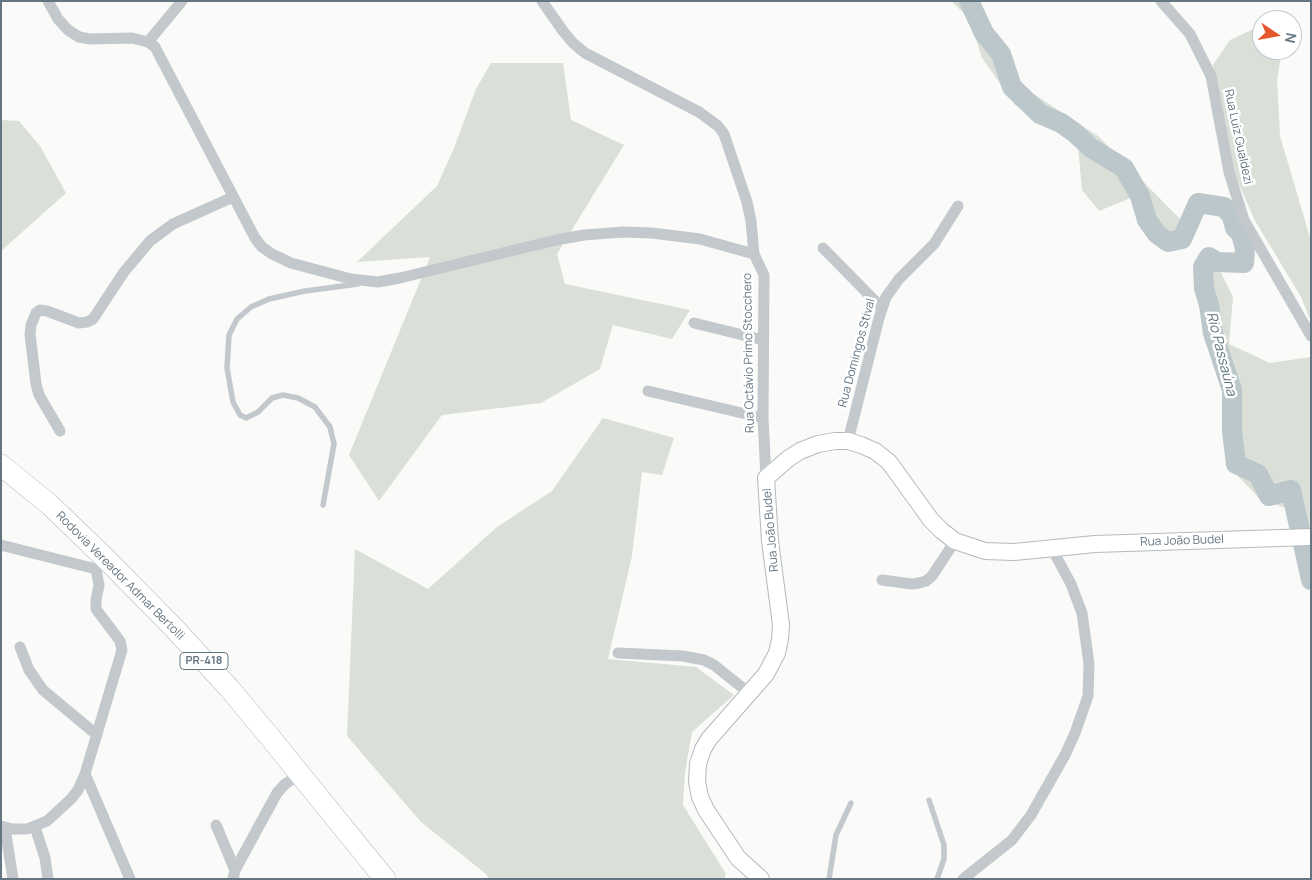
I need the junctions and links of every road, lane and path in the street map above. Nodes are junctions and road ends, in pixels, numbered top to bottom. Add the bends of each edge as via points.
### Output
1 (48, 1) edge
2 (182, 1) edge
3 (542, 1) edge
4 (1161, 1) edge
5 (148, 42) junction
6 (233, 197) junction
7 (958, 206) dead end
8 (822, 248) dead end
9 (754, 254) junction
10 (378, 282) junction
11 (882, 308) junction
12 (694, 322) dead end
13 (1311, 336) edge
14 (763, 340) junction
15 (648, 390) dead end
16 (763, 418) junction
17 (60, 430) dead end
18 (848, 441) junction
19 (1, 465) edge
20 (766, 478) junction
21 (323, 505) dead end
22 (1304, 538) edge
23 (955, 541) junction
24 (1, 546) edge
25 (1051, 547) junction
26 (101, 564) junction
27 (882, 580) dead end
28 (20, 647) dead end
29 (618, 652) dead end
30 (749, 693) junction
31 (97, 735) junction
32 (85, 774) junction
33 (300, 774) junction
34 (929, 800) dead end
35 (851, 803) dead end
36 (216, 825) dead end
37 (3, 827) edge
38 (35, 827) junction
39 (234, 874) edge
40 (13, 879) edge
41 (48, 879) edge
42 (130, 879) edge
43 (385, 879) edge
44 (761, 879) edge
45 (829, 879) edge
46 (937, 879) edge
47 (963, 879) edge

1 - 5 street via 58,19 79,37 90,40 132,38
2 - 5 street
3 - 9 street, Rua Octávio Primo Stocchero via 563,31 585,53 699,112 718,126 730,149 747,202
4 - 13 street, Rua Luiz Gualdezi via 1190,34 1212,76 1229,172 1244,220
5 - 6 street via 161,56
6 - 10 street via 254,238 272,254 290,263 336,276
6 - 17 street via 173,224 150,241 124,272 93,319 79,323 47,311 36,313 30,325 35,379 39,395
7 - 11 street, Rua Domingos Stival via 934,244 892,287
8 - 11 street
9 - 10 street via 677,235 632,232 584,235
9 - 14 street, Rua Octávio Primo Stocchero via 764,275
10 - 21 lane via 268,298 237,319 230,335 227,368 233,402 240,415 246,418 258,412 272,398 283,395 315,407 330,427 334,444
11 - 18 street, Rua Domingos Stival
12 - 14 street
14 - 16 street, Rua Octávio Primo Stocchero
15 - 16 street
16 - 20 street, Rua Octávio Primo Stocchero
18 - 20 street, Rua João Budel via 818,444 800,451
18 - 23 street, Rua João Budel via 875,451 889,462 931,520
19 - 26 highway, Rodovia Vereador Admar Bertolli / PR-418 via 50,505
20 - 30 street, Rua João Budel via 770,541 780,609 780,639 772,665
22 - 25 street, Rua João Budel
23 - 25 street, Rua João Budel via 992,552
23 - 27 street via 926,581 912,584
24 - 26 street
25 - 47 street via 1072,584 1082,613 1089,664 1088,696 1065,755 1031,815 1012,840
26 - 31 street via 96,609 120,641 122,650
26 - 33 highway, Rodovia Vereador Admar Bertolli / PR-418 via 173,626
28 - 31 street via 29,670 43,690
29 - 30 street via 704,660
30 - 44 street, Rua João Budel via 703,748 697,782 706,810 738,858
31 - 32 street
32 - 38 street via 66,805 47,822
32 - 42 street
33 - 39 street via 277,793
33 - 43 highway, Rodovia Vereador Admar Bertolli / PR-418
34 - 46 lane via 944,845 944,859
35 - 45 lane via 836,836
36 - 39 street
37 - 38 street
37 - 40 street
38 - 41 street

